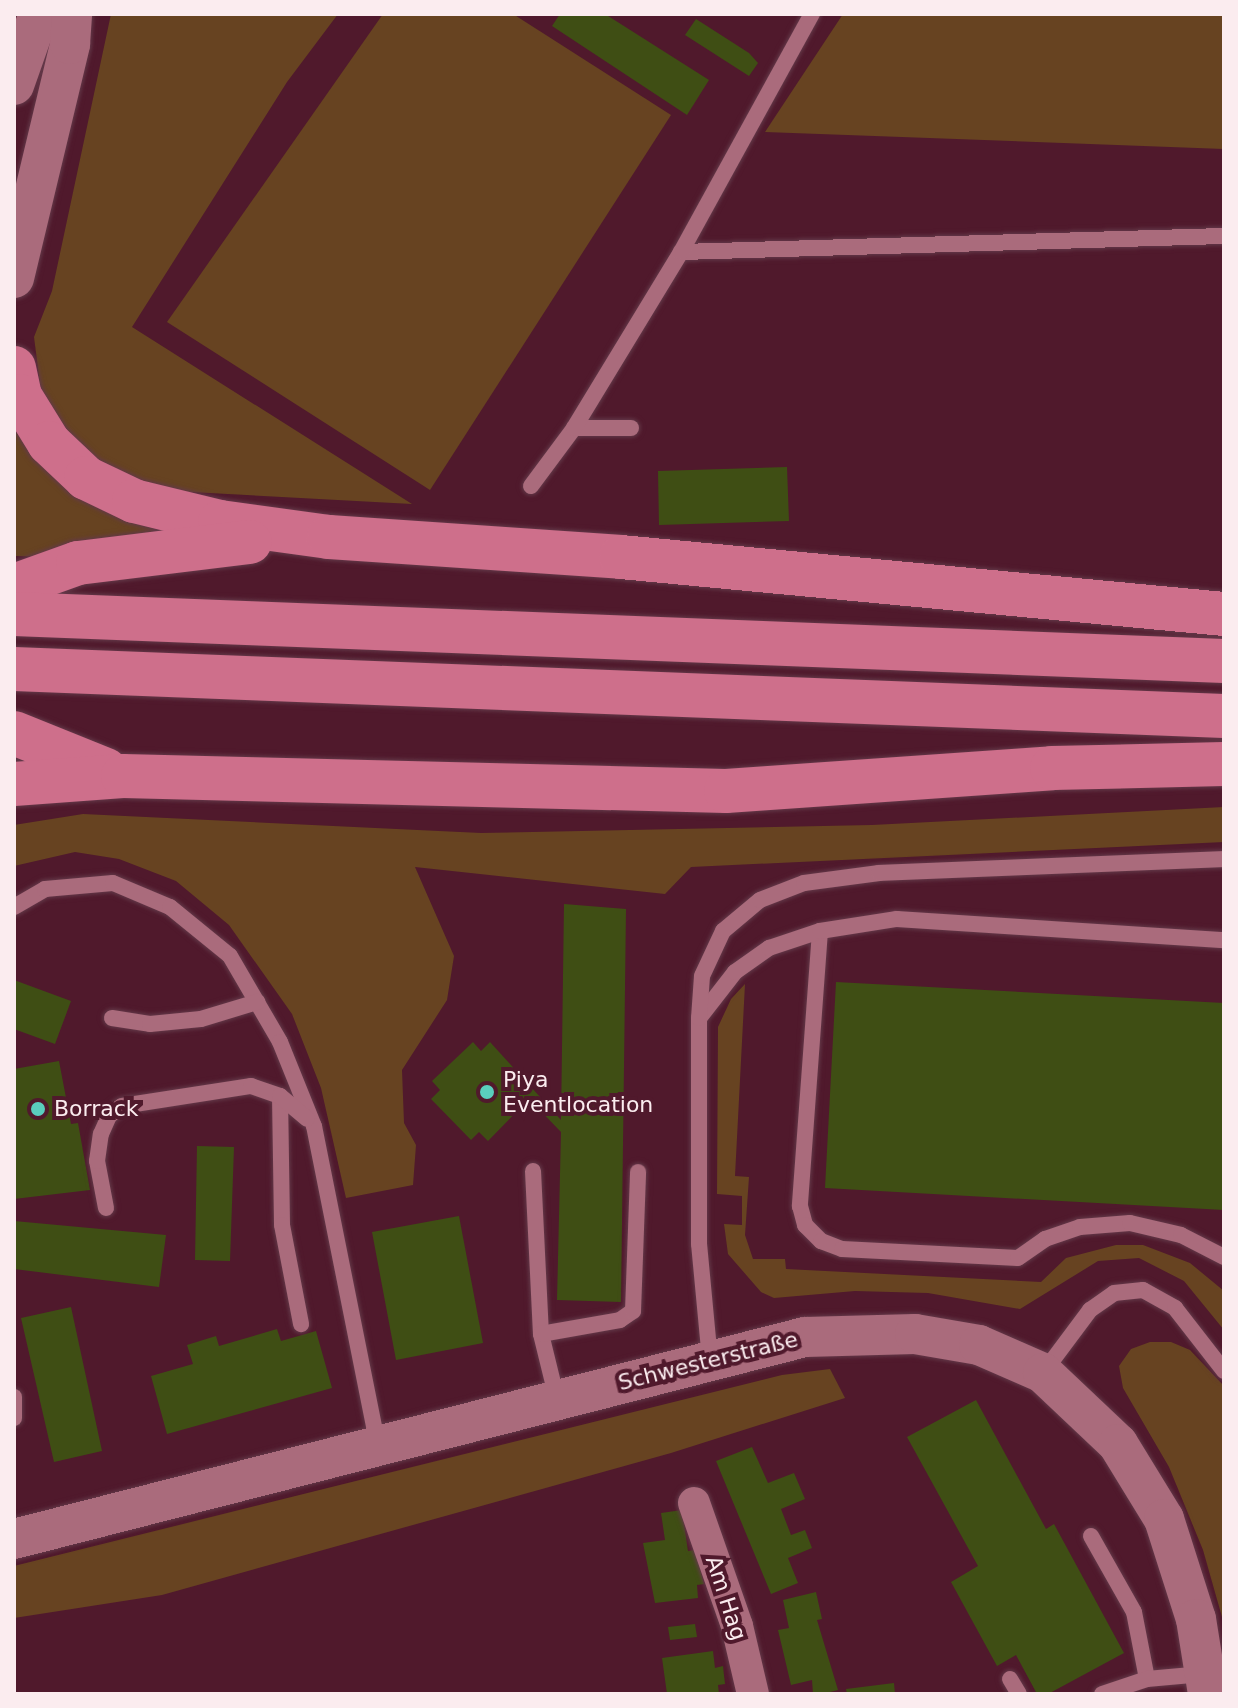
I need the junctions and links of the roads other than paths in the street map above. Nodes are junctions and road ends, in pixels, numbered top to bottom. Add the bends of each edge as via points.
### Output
1 (39, 14) edge
2 (72, 14) edge
3 (812, 14) edge
4 (14, 85) edge
5 (1224, 236) edge
6 (681, 252) junction
7 (14, 278) edge
8 (14, 368) edge
9 (574, 428) junction
10 (631, 428) dead end
11 (531, 486) dead end
12 (329, 537) junction
13 (14, 586) edge
14 (14, 614) edge
15 (1224, 614) edge
16 (1224, 661) edge
17 (14, 669) edge
18 (1224, 716) edge
19 (14, 733) edge
20 (1224, 764) edge
21 (123, 776) junction
22 (14, 784) edge
23 (1224, 859) edge
24 (14, 907) edge
25 (820, 931) junction
26 (1224, 940) edge
27 (257, 1002) junction
28 (112, 1018) dead end
29 (699, 1018) junction
30 (280, 1096) junction
31 (314, 1126) junction
32 (533, 1171) dead end
33 (638, 1172) dead end
34 (106, 1208) dead end
35 (1224, 1257) edge
36 (301, 1324) dead end
37 (541, 1334) junction
38 (710, 1360) junction
39 (1224, 1371) edge
40 (1043, 1373) junction
41 (14, 1397) edge
42 (557, 1399) junction
43 (14, 1418) edge
44 (378, 1446) junction
45 (694, 1503) dead end
46 (1091, 1536) dead end
47 (14, 1539) edge
48 (1010, 1679) dead end
49 (1147, 1679) junction
50 (1207, 1684) edge
51 (753, 1694) edge
52 (1019, 1694) edge
53 (1102, 1694) edge

1 - 4 street
2 - 7 street via 70,44
3 - 6 lane
5 - 6 lane
6 - 9 lane
8 - 12 highway via 20,396 49,443 86,478 134,501 206,519
9 - 10 lane
9 - 11 lane
12 - 13 highway via 141,552 78,563
12 - 15 highway via 652,560
14 - 16 highway
17 - 18 highway
19 - 21 highway
20 - 21 highway via 1052,768 726,791
21 - 22 highway
23 - 29 lane via 879,873 804,883 760,900 723,931 702,976
24 - 27 lane via 45,889 113,883 170,907 230,956
25 - 26 lane via 897,919
25 - 29 lane via 757,956 735,972
25 - 35 lane via 800,1206 805,1225 821,1241 842,1249 1018,1258 1045,1239 1080,1227 1130,1223 1181,1235
27 - 28 lane via 201,1019 150,1024
27 - 31 lane via 280,1042
29 - 38 lane via 699,1244
30 - 31 lane
30 - 34 lane via 264,1088 235,1086 122,1106 109,1116 101,1134 97,1161
30 - 36 lane via 282,1225
31 - 44 lane
32 - 37 lane
33 - 37 lane via 633,1311 620,1320
37 - 42 lane
38 - 40 street, Schwesterstraße via 805,1337 915,1334 979,1345
38 - 42 street, Schwesterstraße
39 - 40 lane via 1175,1308 1143,1290 1114,1293 1090,1310
40 - 50 street, Schwesterstraße via 1118,1444 1164,1519 1196,1619
41 - 43 lane
42 - 44 street, Schwesterstraße
44 - 47 street, Schwesterstraße
45 - 51 street, Am Hag via 737,1626
46 - 49 lane via 1134,1612
48 - 52 lane
49 - 50 lane
49 - 53 lane

